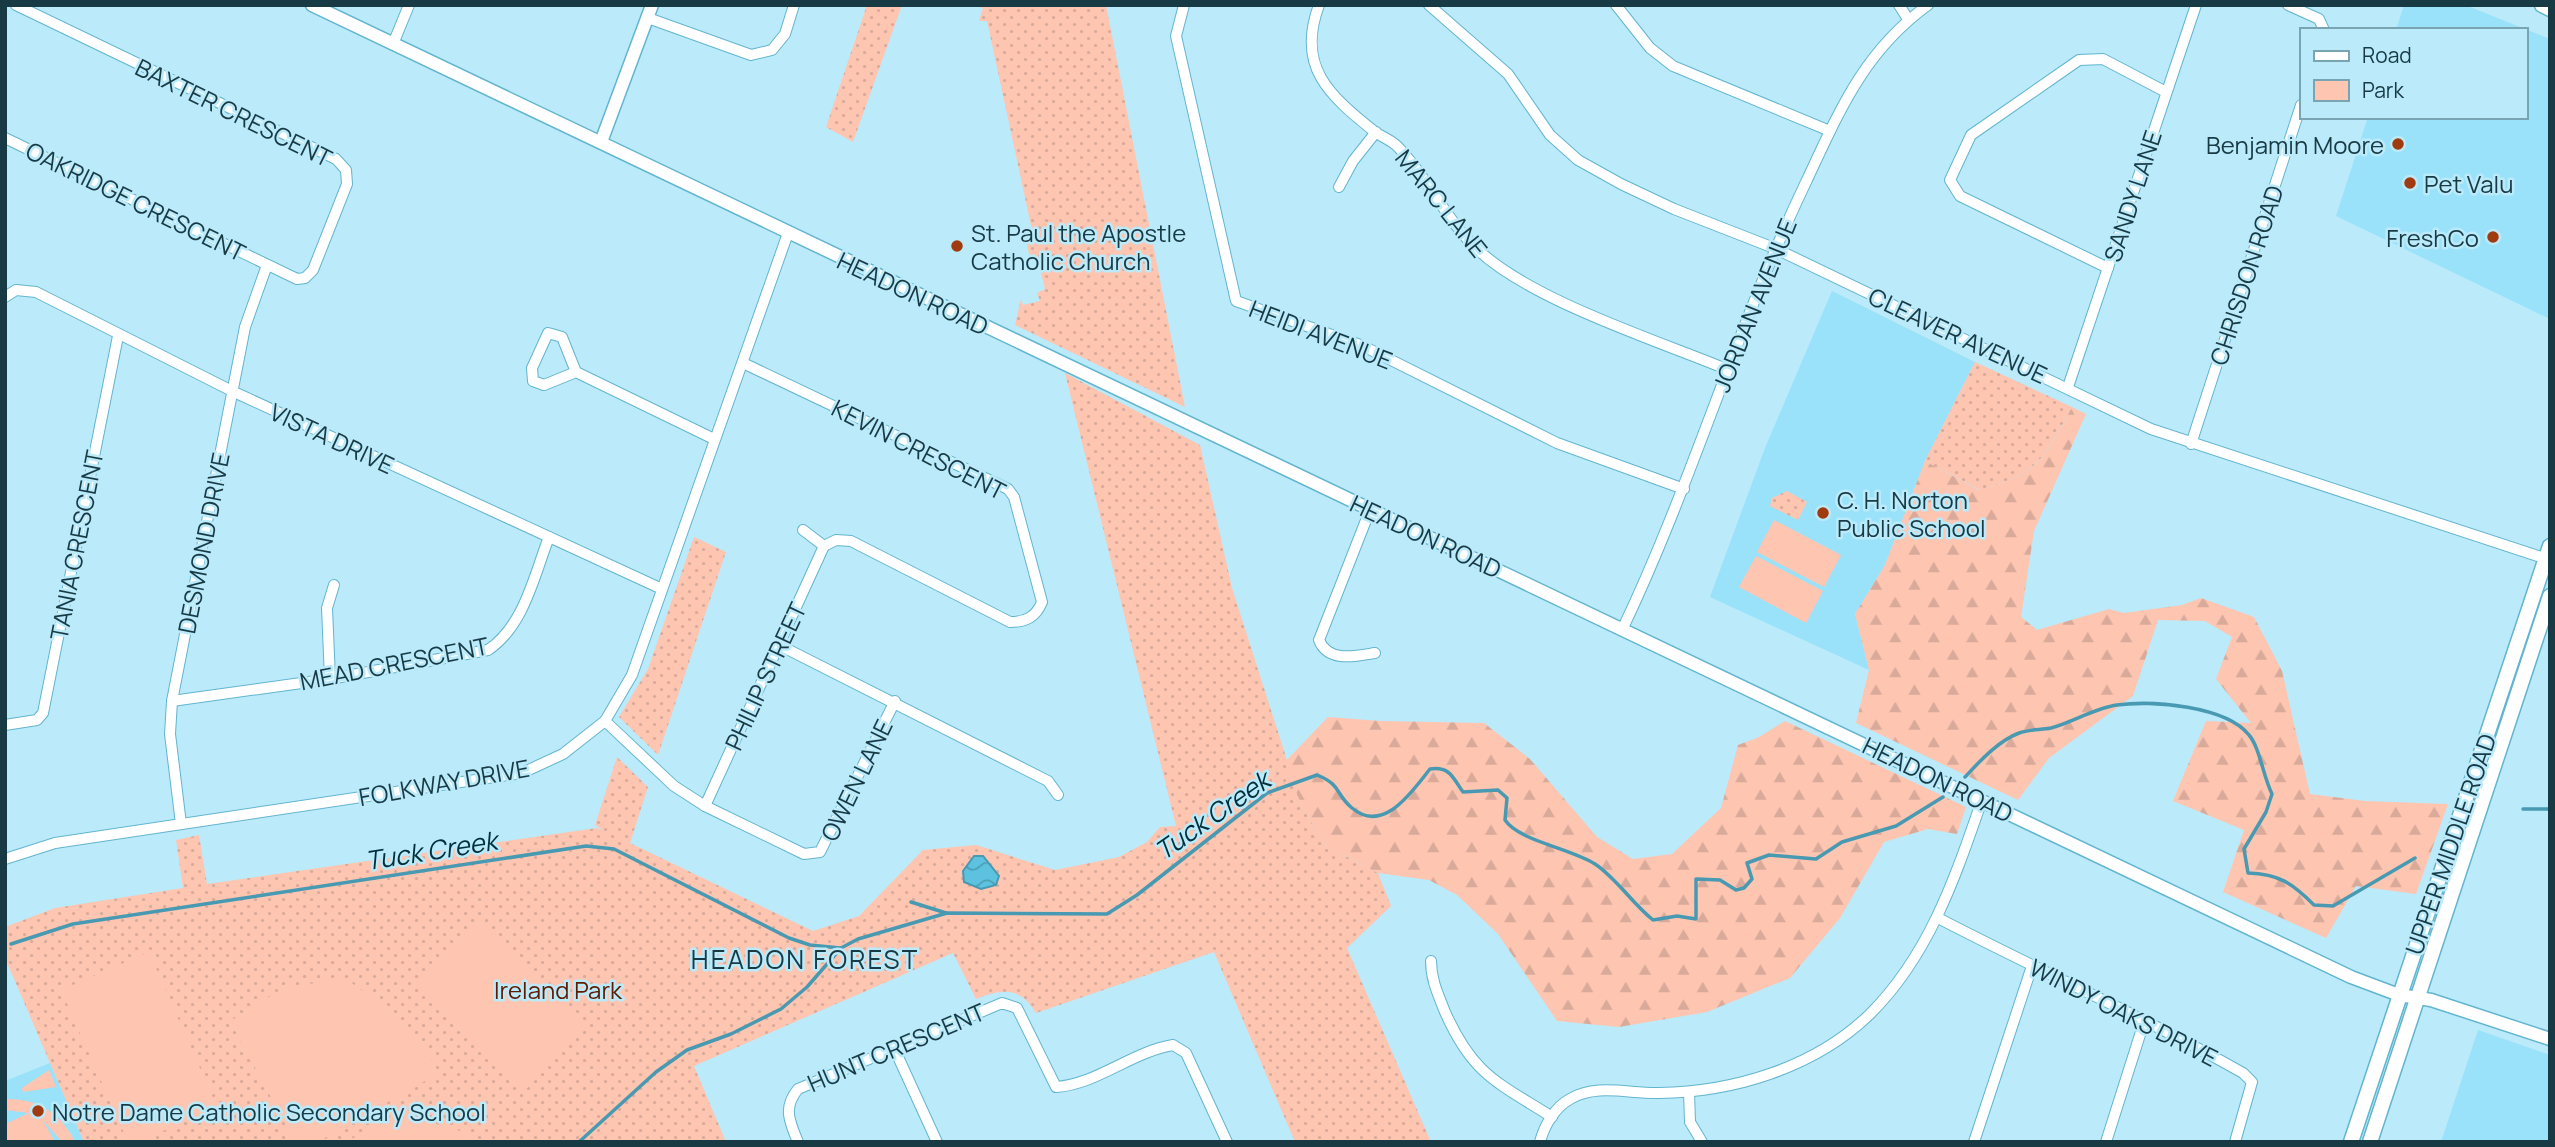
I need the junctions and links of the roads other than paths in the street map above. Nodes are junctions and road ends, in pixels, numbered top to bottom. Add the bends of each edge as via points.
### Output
1 (16, 5) edge
2 (312, 5) edge
3 (409, 5) edge
4 (794, 5) edge
5 (1184, 5) edge
6 (1319, 5) edge
7 (1429, 5) edge
8 (1616, 5) edge
9 (1899, 5) edge
10 (1928, 5) edge
11 (2196, 5) edge
12 (2288, 5) edge
13 (2542, 5) edge
14 (2550, 9) edge
15 (650, 11) edge
16 (1908, 19) junction
17 (2323, 28) edge
18 (393, 44) junction
19 (2166, 92) junction
20 (2300, 108) edge
21 (1830, 131) junction
22 (1376, 132) junction
23 (5, 138) edge
24 (601, 142) junction
25 (1339, 187) dead end
26 (788, 233) junction
27 (1774, 248) junction
28 (267, 265) junction
29 (2108, 268) junction
30 (5, 297) edge
31 (118, 336) junction
32 (743, 363) junction
33 (1726, 369) junction
34 (576, 372) junction
35 (2068, 387) junction
36 (234, 392) junction
37 (714, 439) junction
38 (2191, 444) junction
39 (1684, 489) junction
40 (1370, 510) junction
41 (803, 530) dead end
42 (549, 537) junction
43 (824, 545) junction
44 (2548, 555) edge
45 (334, 585) dead end
46 (662, 589) junction
47 (2550, 596) edge
48 (1622, 630) junction
49 (781, 646) junction
50 (1375, 653) dead end
51 (330, 679) junction
52 (172, 701) junction
53 (895, 701) junction
54 (605, 721) junction
55 (5, 725) edge
56 (1058, 795) dead end
57 (1982, 800) junction
58 (705, 807) junction
59 (181, 824) junction
60 (5, 859) edge
61 (1938, 918) junction
62 (1430, 961) dead end
63 (2032, 966) junction
64 (2399, 995) junction
65 (2418, 998) junction
66 (2145, 1018) junction
67 (2550, 1039) edge
68 (894, 1048) junction
69 (1689, 1092) junction
70 (1552, 1117) junction
71 (798, 1142) edge
72 (937, 1142) edge
73 (1227, 1142) edge
74 (1540, 1142) edge
75 (1702, 1142) edge
76 (1974, 1142) edge
77 (2106, 1142) edge
78 (2235, 1142) edge
79 (2351, 1142) edge
80 (2370, 1142) edge

1 - 28 street, BAXTER CRESCENT via 336,159 346,170 347,184 313,270 298,279
2 - 18 street, HEADON ROAD
3 - 18 street
4 - 15 street via 785,34 772,50 751,55
5 - 39 street, HEIDI AVENUE via 1176,36 1236,301 1363,345 1556,443
6 - 22 street, MARC LANE via 1310,30 1314,68 1325,85
7 - 27 street, CLEAVER AVENUE via 1508,74 1550,135 1578,160 1674,209
8 - 21 street via 1650,48 1672,66
9 - 16 street
10 - 16 street, JORDAN AVENUE
11 - 19 street, SANDY LANE
12 - 17 street via 2319,19
13 - 14 main road
15 - 24 street
16 - 21 street, JORDAN AVENUE via 1858,75
18 - 24 street, HEADON ROAD
19 - 29 street, SANDY LANE
19 - 29 street via 2103,59 2079,60 1971,135 1950,180 1960,196
20 - 38 street, CHRISDON ROAD
21 - 27 street, JORDAN AVENUE
22 - 25 street
22 - 33 street, MARC LANE via 1396,145 1493,264 1592,314
23 - 28 street, OAKRIDGE CRESCENT
24 - 26 street, HEADON ROAD
26 - 32 street, FOLKWAY DRIVE
26 - 40 street, HEADON ROAD
27 - 33 street, JORDAN AVENUE
27 - 35 street, CLEAVER AVENUE
28 - 36 street, DESMOND DRIVE via 245,327
29 - 35 street, SANDY LANE
30 - 31 street, VISTA DRIVE via 16,290 36,292
31 - 36 street, VISTA DRIVE
31 - 55 street, TANIA CRESCENT via 43,713 37,720
32 - 37 street, FOLKWAY DRIVE
32 - 43 street, KEVIN CRESCENT via 1007,489 1014,497 1042,602 1023,622 1010,622 850,541
33 - 39 street, JORDAN AVENUE
34 - 34 street via 544,385 533,381 532,368 548,333 562,337
34 - 37 street
35 - 38 street, CLEAVER AVENUE
36 - 42 street, VISTA DRIVE
36 - 52 street, DESMOND DRIVE
37 - 46 street, FOLKWAY DRIVE
38 - 44 street, CLEAVER AVENUE
39 - 48 street, JORDAN AVENUE
40 - 48 street, HEADON ROAD
40 - 50 street via 1319,640 1324,649 1337,655
41 - 43 street
42 - 46 street, VISTA DRIVE
42 - 51 street, MEAD CRESCENT via 517,620 504,639 488,650
43 - 49 street, PHILIP STREET
44 - 64 main road, UPPER MIDDLE ROAD
45 - 51 street via 327,608
46 - 54 street, FOLKWAY DRIVE via 632,675
47 - 65 main road, UPPER MIDDLE ROAD
48 - 57 street, HEADON ROAD
49 - 53 street
49 - 58 street, PHILIP STREET
51 - 52 street, MEAD CRESCENT
52 - 59 street, DESMOND DRIVE via 170,734
53 - 56 street via 1048,781
53 - 58 street, OWEN LANE via 820,852 804,854
54 - 58 street, OWEN LANE via 674,786
54 - 59 street, FOLKWAY DRIVE via 563,754 522,773
57 - 61 street
57 - 64 street, HEADON ROAD via 2351,977
59 - 60 street, FOLKWAY DRIVE via 55,843
61 - 63 street, WINDY OAKS DRIVE
61 - 69 street via 1917,957 1892,988 1868,1016 1834,1041 1759,1078
62 - 70 street via 1431,979 1465,1054 1481,1071
63 - 66 street, WINDY OAKS DRIVE
63 - 76 street
64 - 65 street, HEADON ROAD
64 - 79 main road, UPPER MIDDLE ROAD
65 - 67 street, HEADON ROAD
65 - 80 main road, UPPER MIDDLE ROAD
66 - 77 street
66 - 78 street, WINDY OAKS DRIVE via 2252,1082
68 - 71 street, HUNT CRESCENT via 798,1089 788,1100 787,1112
68 - 72 street
68 - 73 street, HUNT CRESCENT via 1002,1003 1017,1008 1056,1087 1076,1086 1173,1045 1186,1053
69 - 70 street via 1599,1090 1569,1099
69 - 75 street via 1690,1122
70 - 74 street

